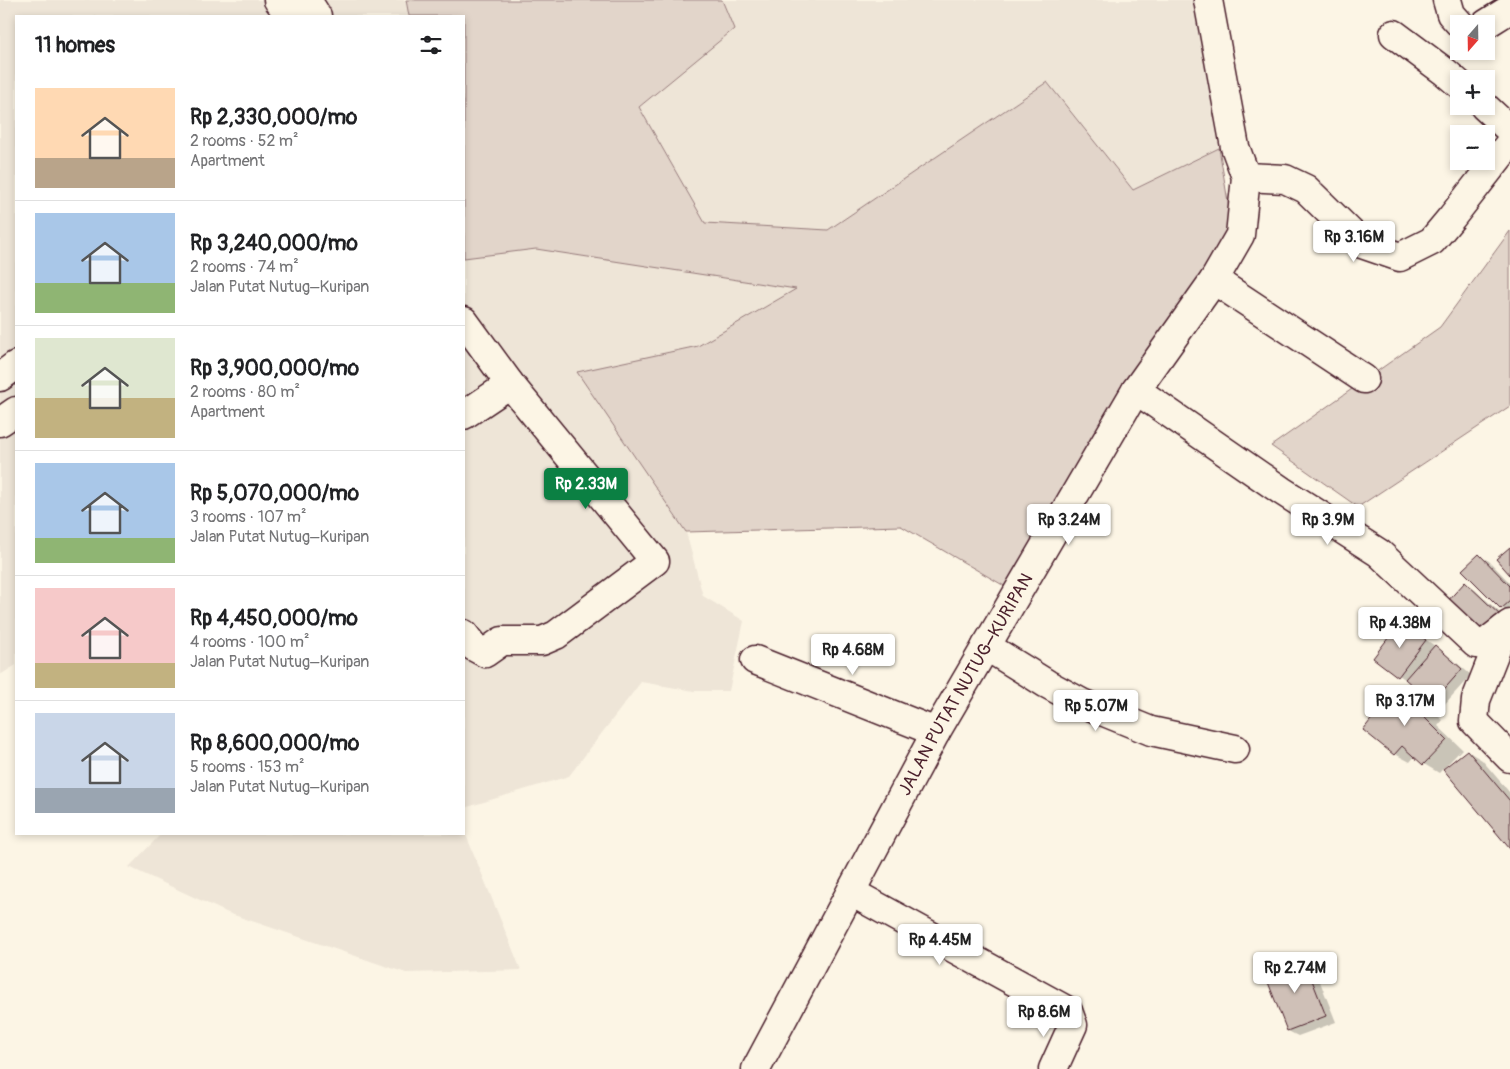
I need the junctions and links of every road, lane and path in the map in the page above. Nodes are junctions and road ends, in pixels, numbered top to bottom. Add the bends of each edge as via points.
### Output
1 (278, 0) edge
2 (307, 0) edge
3 (1208, 0) edge
4 (1447, 0) edge
5 (1510, 9) edge
6 (289, 15) edge
7 (316, 15) edge
8 (1452, 15) edge
9 (1495, 18) edge
10 (1394, 34) dead end
11 (1450, 76) edge
12 (1494, 115) edge
13 (1510, 130) edge
14 (1510, 143) edge
15 (1246, 177) junction
16 (1214, 280) junction
17 (465, 322) edge
18 (15, 366) edge
19 (0, 377) edge
20 (1364, 379) dead end
21 (510, 384) junction
22 (1136, 390) junction
23 (15, 412) edge
24 (465, 414) edge
25 (0, 422) edge
26 (1507, 626) edge
27 (467, 646) edge
28 (986, 646) junction
29 (756, 660) dead end
30 (936, 732) junction
31 (1234, 749) dead end
32 (1510, 758) edge
33 (851, 892) junction
34 (756, 1069) edge
35 (1053, 1069) edge

1 - 6 street
2 - 7 street
3 - 15 street, JALAN PUTAT NUTUG–KURIPAN via 1235,147
4 - 8 street
5 - 9 street
10 - 11 street
12 - 13 street
14 - 15 street via 1432,241 1400,257 1362,244 1306,189 1285,179
15 - 16 street, JALAN PUTAT NUTUG–KURIPAN via 1240,235
16 - 20 street
16 - 22 street, JALAN PUTAT NUTUG–KURIPAN
17 - 21 street
18 - 19 street
21 - 24 street
21 - 27 street via 655,561 556,635 542,641 502,641 484,652
22 - 26 street via 1378,553 1476,644 1483,645
22 - 28 street, JALAN PUTAT NUTUG–KURIPAN
23 - 25 street
26 - 32 street via 1476,700 1474,721
28 - 30 street, JALAN PUTAT NUTUG–KURIPAN
28 - 31 street via 1082,703 1151,731
29 - 30 street
30 - 33 street, JALAN PUTAT NUTUG–KURIPAN
33 - 34 street, JALAN PUTAT NUTUG–KURIPAN
33 - 35 street via 1068,1012 1073,1025

